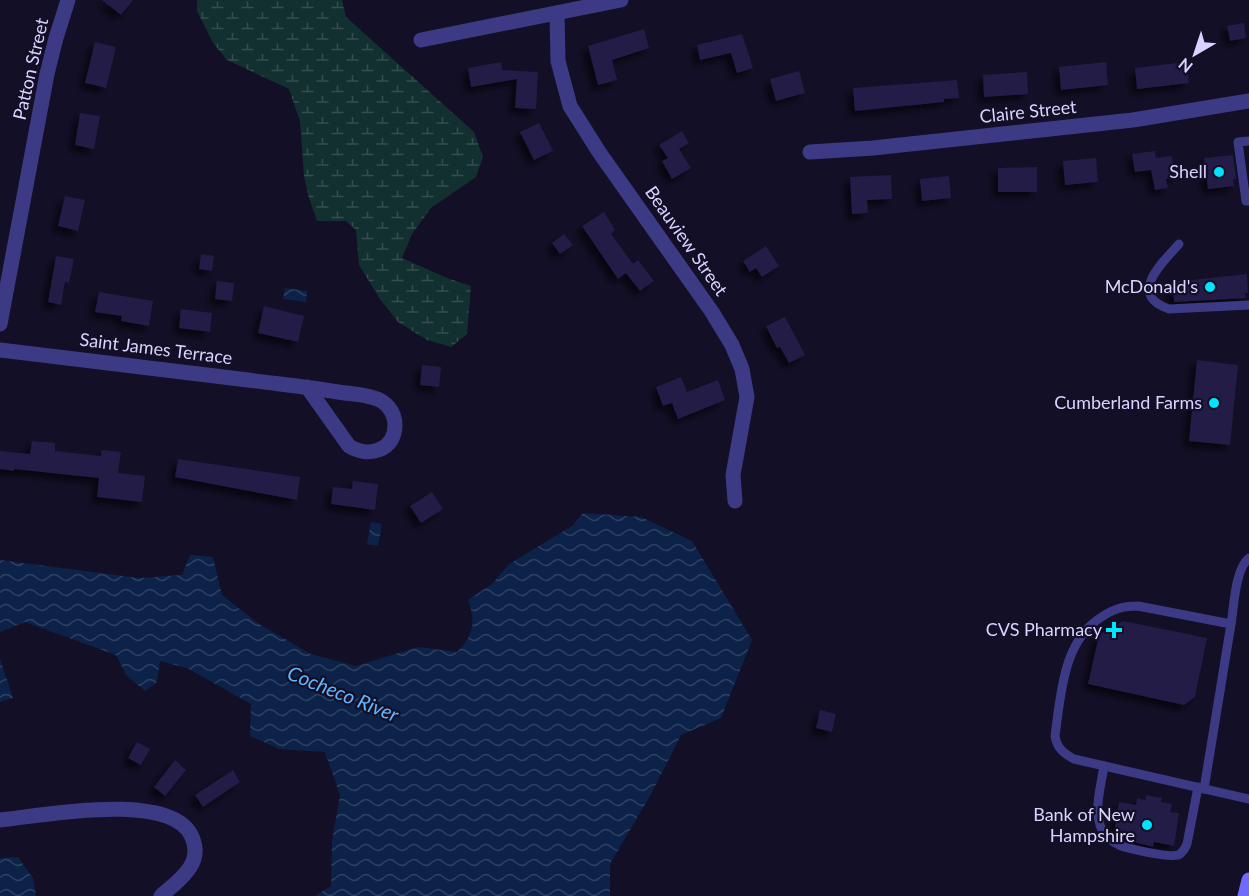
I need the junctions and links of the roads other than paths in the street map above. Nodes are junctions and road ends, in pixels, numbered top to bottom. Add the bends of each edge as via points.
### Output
1 (68, 0) edge
2 (621, 0) edge
3 (557, 13) junction
4 (421, 40) dead end
5 (1249, 101) edge
6 (1249, 141) edge
7 (810, 152) dead end
8 (1249, 201) edge
9 (1179, 244) dead end
10 (1249, 305) edge
11 (0, 324) edge
12 (0, 350) edge
13 (307, 387) junction
14 (735, 501) dead end
15 (1249, 558) edge
16 (1231, 624) junction
17 (1104, 766) junction
18 (1201, 788) junction
19 (1249, 799) edge
20 (0, 820) edge
21 (1249, 880) edge
22 (161, 896) edge
23 (1245, 896) edge

1 - 11 street, Patton Street via 47,74
2 - 3 street
3 - 4 street
3 - 14 street, Beauview Street via 558,61 570,106 712,312 742,369 747,397 733,475
5 - 7 street, Claire Street via 1133,120
6 - 8 lane via 1238,142
9 - 10 lane via 1152,279 1148,293 1151,299 1169,309
12 - 13 street, Saint James Terrace
13 - 13 street, Saint James Terrace via 382,401 393,415 394,433 390,441 375,452 357,451 349,446
15 - 16 lane via 1239,573
16 - 17 lane via 1125,606 1087,628 1066,669 1055,736 1064,754
16 - 18 lane
17 - 18 lane
17 - 18 lane via 1098,807 1102,830 1117,844 1130,848 1168,855 1183,851
18 - 19 lane
20 - 22 street via 119,809 172,818 189,828 197,848 193,864
21 - 23 main road

